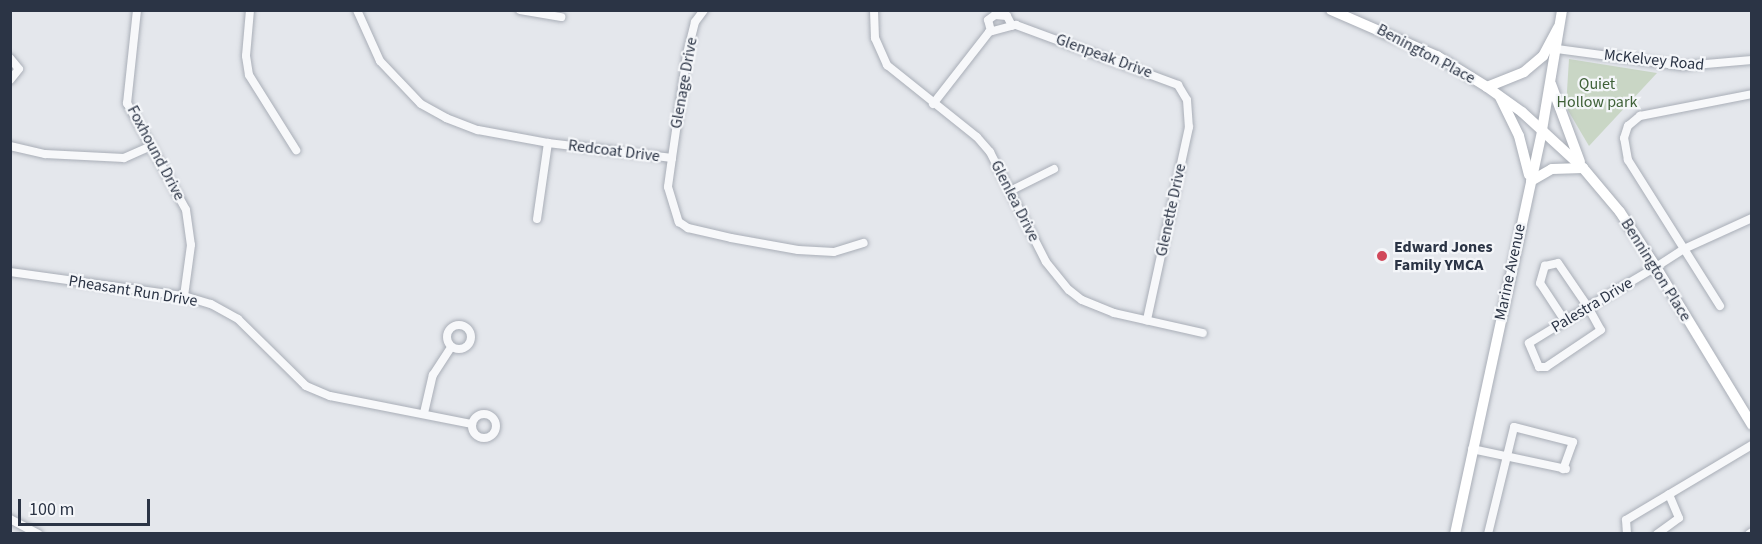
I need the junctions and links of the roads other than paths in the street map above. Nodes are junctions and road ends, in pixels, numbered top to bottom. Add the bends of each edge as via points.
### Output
1 (137, 10) edge
2 (250, 10) edge
3 (357, 10) edge
4 (520, 10) edge
5 (704, 10) edge
6 (874, 10) edge
7 (1331, 10) edge
8 (1562, 10) edge
9 (561, 17) dead end
10 (1560, 24) junction
11 (1012, 26) junction
12 (991, 31) junction
13 (1557, 49) junction
14 (10, 58) edge
15 (1752, 60) edge
16 (10, 80) edge
17 (1551, 84) junction
18 (1488, 87) junction
19 (1498, 94) junction
20 (1752, 94) edge
21 (1187, 100) joint
22 (933, 104) junction
23 (1542, 130) junction
24 (549, 143) junction
25 (10, 146) edge
26 (151, 146) junction
27 (296, 150) dead end
28 (672, 158) junction
29 (1583, 168) junction
30 (1054, 169) dead end
31 (1531, 181) junction
32 (1012, 190) junction
33 (1752, 218) edge
34 (537, 219) dead end
35 (864, 243) dead end
36 (1684, 249) junction
37 (1656, 267) junction
38 (10, 272) edge
39 (183, 296) junction
40 (1720, 306) dead end
41 (1588, 307) junction
42 (1147, 320) junction
43 (1565, 321) junction
44 (1203, 333) dead end
45 (451, 347) dead end
46 (424, 413) junction
47 (472, 424) dead end
48 (1752, 425) edge
49 (1752, 445) edge
50 (1472, 449) junction
51 (1505, 456) junction
52 (1669, 494) junction
53 (10, 519) edge
54 (38, 534) edge
55 (1455, 534) edge
56 (1488, 534) edge
57 (1626, 534) edge
58 (1657, 534) edge

1 - 26 street, Foxhound Drive via 128,103
2 - 27 street via 246,56 249,75
3 - 24 street, Redcoat Drive via 380,61 421,104 478,130
4 - 9 street
5 - 28 street, Glenage Drive via 695,22 687,55
6 - 22 street, Glenlea Drive via 875,38 887,65
7 - 18 main road, Benington Place via 1427,51
8 - 10 main road, Marine Avenue
10 - 13 main road, Marine Avenue
10 - 18 main road via 1543,56 1524,72
11 - 12 street
11 - 12 street, Glenpeak Drive via 1007,16 995,15 988,20
11 - 21 street, Glenpeak Drive via 1166,79 1178,86
12 - 22 street, Glenpeak Drive
13 - 15 street, McKelvey Road via 1683,66
13 - 17 main road, Marine Avenue
14 - 16 street via 19,69
17 - 23 main road, Marine Avenue
17 - 29 main road
18 - 19 main road
19 - 23 main road
19 - 31 main road via 1519,136
20 - 36 street via 1646,114 1635,119 1625,131 1623,145 1628,160
21 - 42 street, Glenette Drive via 1189,127
22 - 32 street, Glenlea Drive via 977,137
23 - 29 main road, Bennington Place
23 - 31 main road, Marine Avenue
24 - 28 street, Redcoat Drive
24 - 34 street
25 - 26 street via 45,154 124,158
26 - 39 street, Foxhound Drive via 186,210 191,244
28 - 35 street, Redcoat Drive via 670,202 678,222 688,228 798,250 834,252
29 - 31 main road via 1552,169
29 - 37 main road, Bennington Place via 1620,212
30 - 32 street
31 - 50 main road, Marine Avenue
32 - 42 street, Glenlea Drive via 1046,262 1069,290 1114,313
33 - 36 street, Palestra Drive
36 - 37 street, Palestra Drive
36 - 40 street
37 - 41 street, Palestra Drive
37 - 48 main road, Bennington Place
38 - 39 street, Pheasant Run Drive
39 - 46 street, Pheasant Run Drive via 211,304 238,319 306,386 330,396
41 - 43 street, Palestra Drive
41 - 43 street via 1558,263 1545,266 1540,284
41 - 43 street, Palestra Drive via 1602,330 1546,367 1539,367 1529,343
42 - 44 street, Glenlea Drive
45 - 46 street via 433,375
46 - 47 street, Pheasant Run Drive
49 - 52 street
50 - 51 street
50 - 55 main road, Marine Avenue
51 - 51 street via 1565,469 1573,442 1514,427
51 - 56 street
52 - 57 street via 1626,520
52 - 58 street via 1678,518
53 - 54 street

